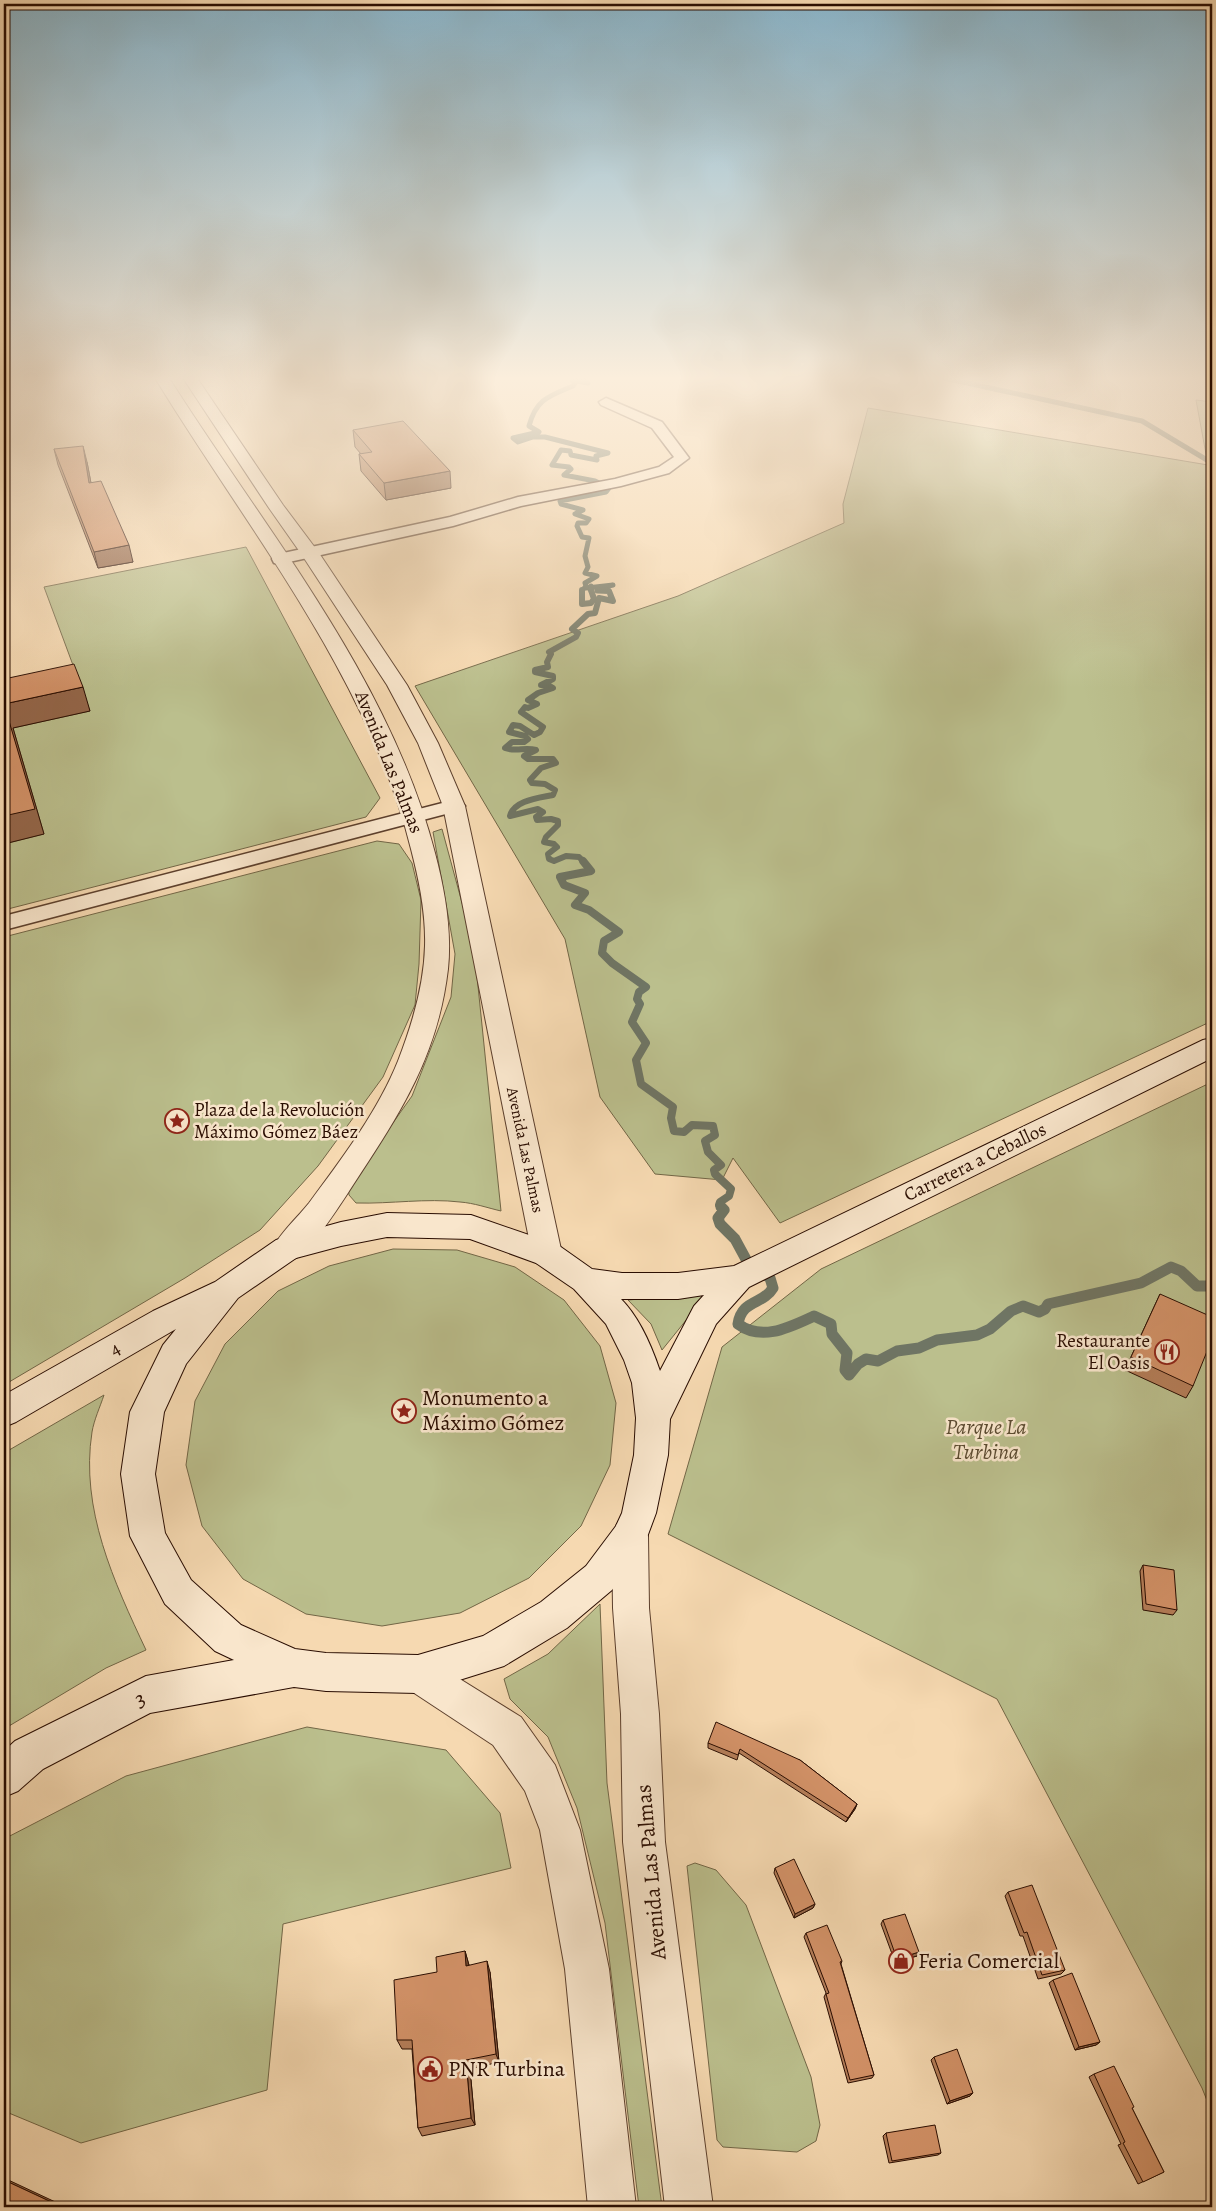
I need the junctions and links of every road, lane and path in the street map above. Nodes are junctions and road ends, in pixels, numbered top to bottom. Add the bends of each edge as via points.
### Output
1 (228, 481) edge
2 (260, 481) edge
3 (623, 481) edge
4 (310, 553) junction
5 (280, 559) junction
6 (454, 806) junction
7 (415, 816) junction
8 (4, 923) edge
9 (1212, 1047) edge
10 (287, 1249) junction
11 (547, 1254) junction
12 (738, 1278) junction
13 (585, 1280) junction
14 (227, 1289) junction
15 (4, 1412) edge
16 (653, 1418) junction
17 (630, 1536) junction
18 (294, 1668) junction
19 (418, 1674) junction
20 (4, 1777) edge
21 (612, 2207) edge
22 (689, 2207) edge

1 - 5 street, Avenida Las Palmas
2 - 4 street, Avenida Las Palmas
3 - 4 street via 518,502 453,521
4 - 5 street
4 - 6 street, Avenida Las Palmas via 397,685 428,743
5 - 7 street, Avenida Las Palmas via 362,693
6 - 7 street
6 - 11 street, Avenida Las Palmas
7 - 8 street
7 - 10 street, Avenida Las Palmas via 435,908 437,952 432,993 398,1093 320,1209
9 - 12 street, Carretera a Ceballos
10 - 11 street via 387,1225 470,1227
10 - 14 street
11 - 13 street
12 - 13 street, Carretera a Ceballos via 678,1286 622,1286
12 - 16 street, Carretera a Ceballos via 704,1315
13 - 16 street via 617,1315 640,1358 648,1383
14 - 15 street, 4 via 164,1320
14 - 18 street via 174,1355 147,1412 138,1474 148,1536 178,1592 228,1638
16 - 17 street via 651,1455 639,1513
17 - 19 street via 599,1578 554,1615 491,1653
17 - 22 street, Avenida Las Palmas via 644,1842
18 - 19 street
18 - 20 street, 3 via 146,1695 29,1755
19 - 21 street via 507,1731 541,1779 560,1830 587,1969

